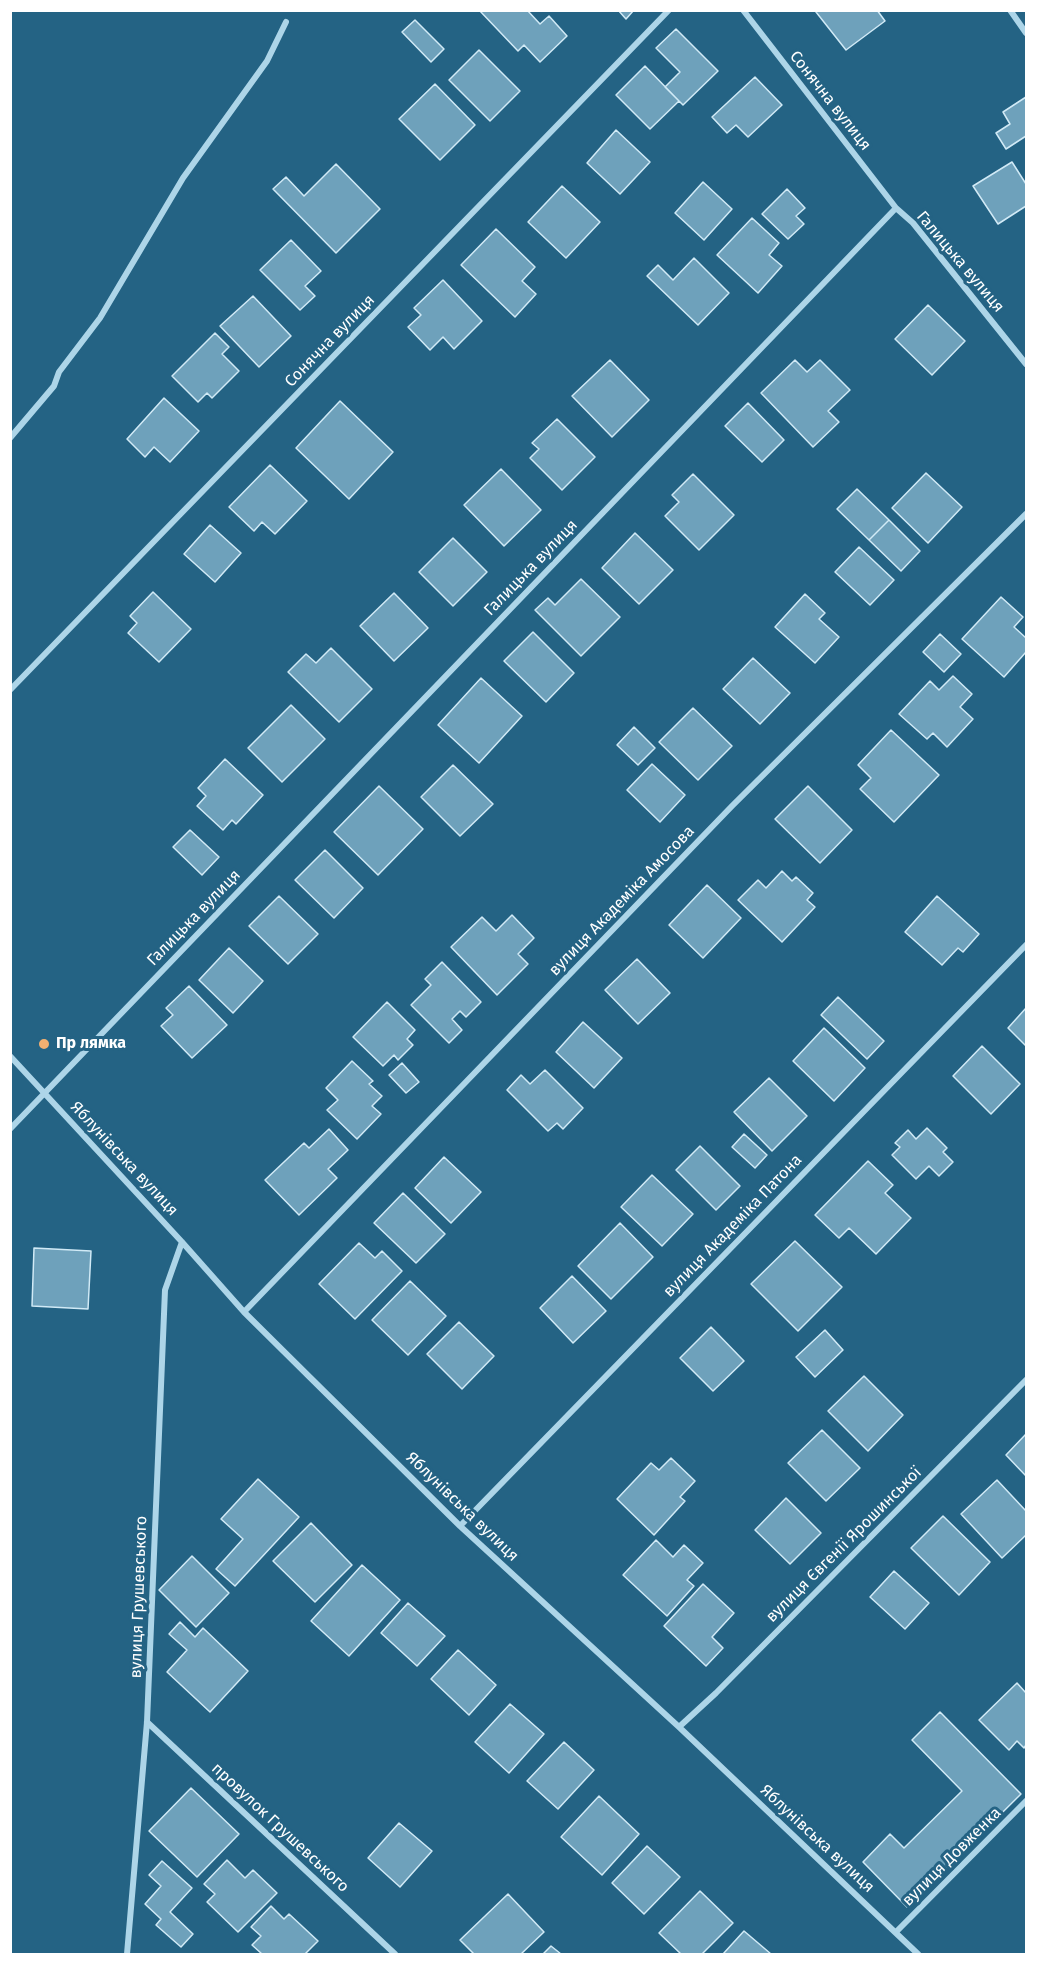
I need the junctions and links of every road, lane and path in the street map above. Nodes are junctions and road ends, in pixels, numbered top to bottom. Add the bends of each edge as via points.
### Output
1 (669, 10) edge
2 (743, 10) edge
3 (1010, 10) edge
4 (286, 22) dead end
5 (1026, 33) edge
6 (896, 208) junction
7 (1026, 364) edge
8 (10, 438) edge
9 (1026, 514) edge
10 (10, 690) edge
11 (1026, 945) edge
12 (10, 1056) edge
13 (44, 1093) junction
14 (10, 1129) edge
15 (182, 1242) junction
16 (244, 1312) junction
17 (1026, 1380) edge
18 (460, 1526) junction
19 (147, 1722) junction
20 (679, 1727) junction
21 (1026, 1801) edge
22 (896, 1932) junction
23 (127, 1954) edge
24 (395, 1954) edge
25 (918, 1954) edge

1 - 10 street, Сонячна вулиця
2 - 6 street, Сонячна вулиця
3 - 5 street
4 - 8 street via 267,61 183,178 100,318 59,372 54,386
6 - 7 street, Галицька вулиця
6 - 13 street, Галицька вулиця
9 - 16 street, вулиця Академіка Амосова via 724,815
11 - 18 street, вулиця Академіка Патона
12 - 13 street, Яблунівська вулиця
13 - 14 street, Галицька вулиця
13 - 15 street, Яблунівська вулиця
15 - 16 street, Яблунівська вулиця
15 - 19 street, вулиця Грушевського via 165,1290
16 - 18 street, Яблунівська вулиця
17 - 20 street, вулиця Євгенії Ярошинської
18 - 20 street, Яблунівська вулиця
19 - 23 street, вулиця Грушевського
19 - 24 street, провулок Грушевського
20 - 22 street, Яблунівська вулиця
21 - 22 street, вулиця Довженка
22 - 25 street, Яблунівська вулиця

